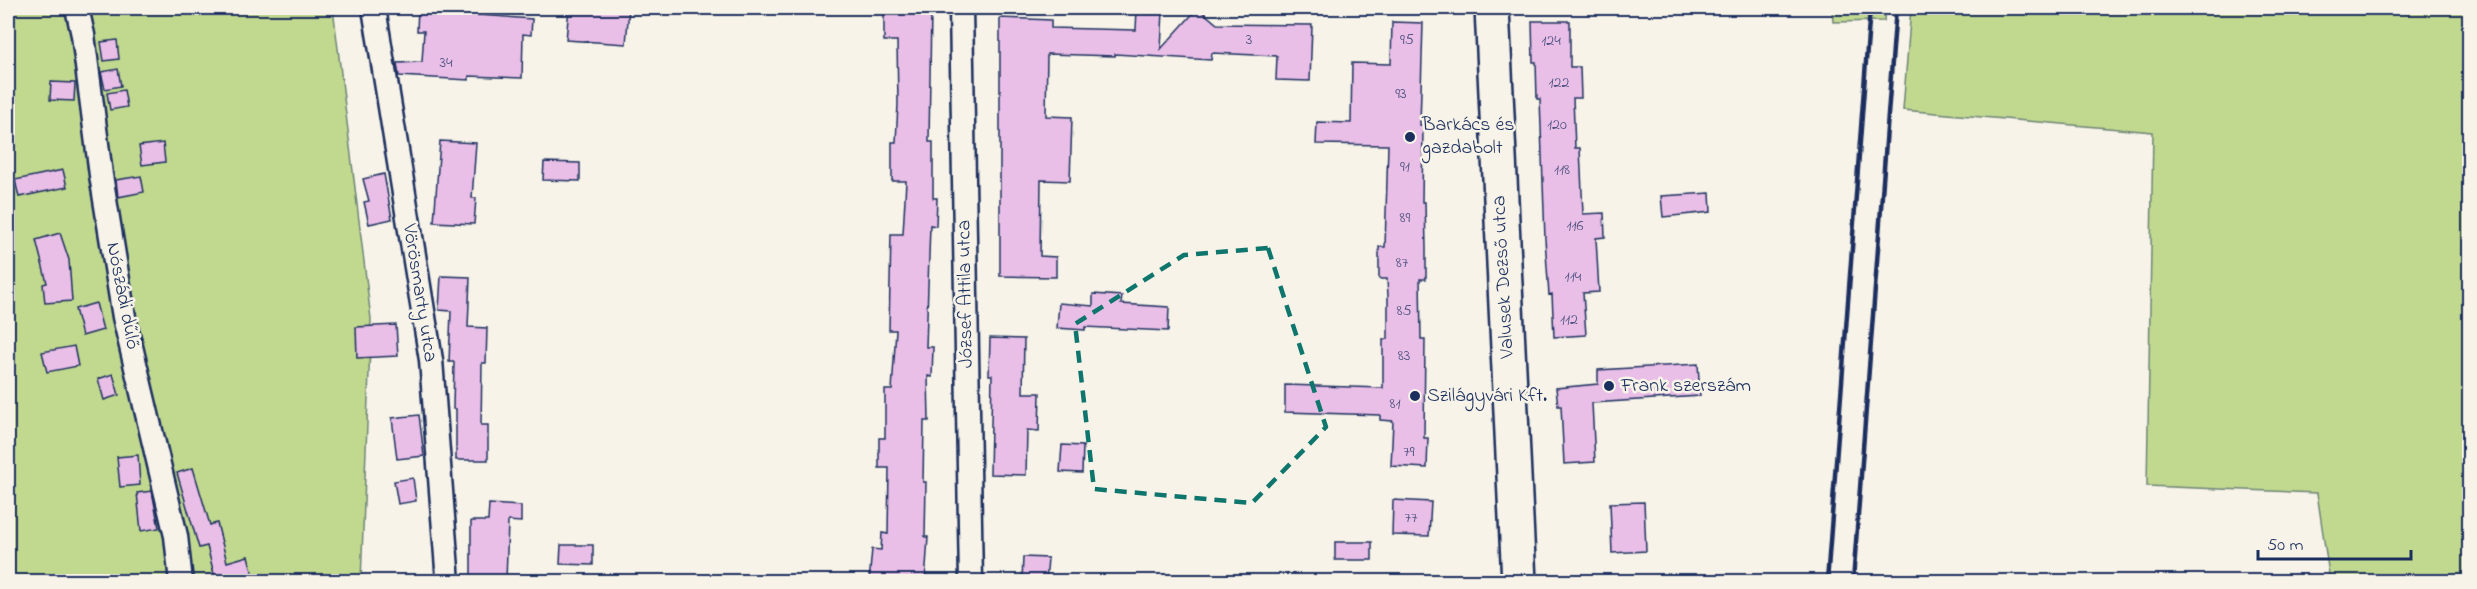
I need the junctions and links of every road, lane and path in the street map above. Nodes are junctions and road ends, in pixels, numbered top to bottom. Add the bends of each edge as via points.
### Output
1 (77, 8) edge
2 (374, 8) edge
3 (961, 8) edge
4 (1491, 8) edge
5 (181, 582) edge
6 (448, 582) edge
7 (971, 582) edge
8 (1519, 582) edge

1 - 5 street, Nószádi dűlő via 124,318 176,536
2 - 6 street, Vörösmarty utca via 430,360
3 - 7 street, József Attila utca
4 - 8 main road, Valusek Dezső utca

